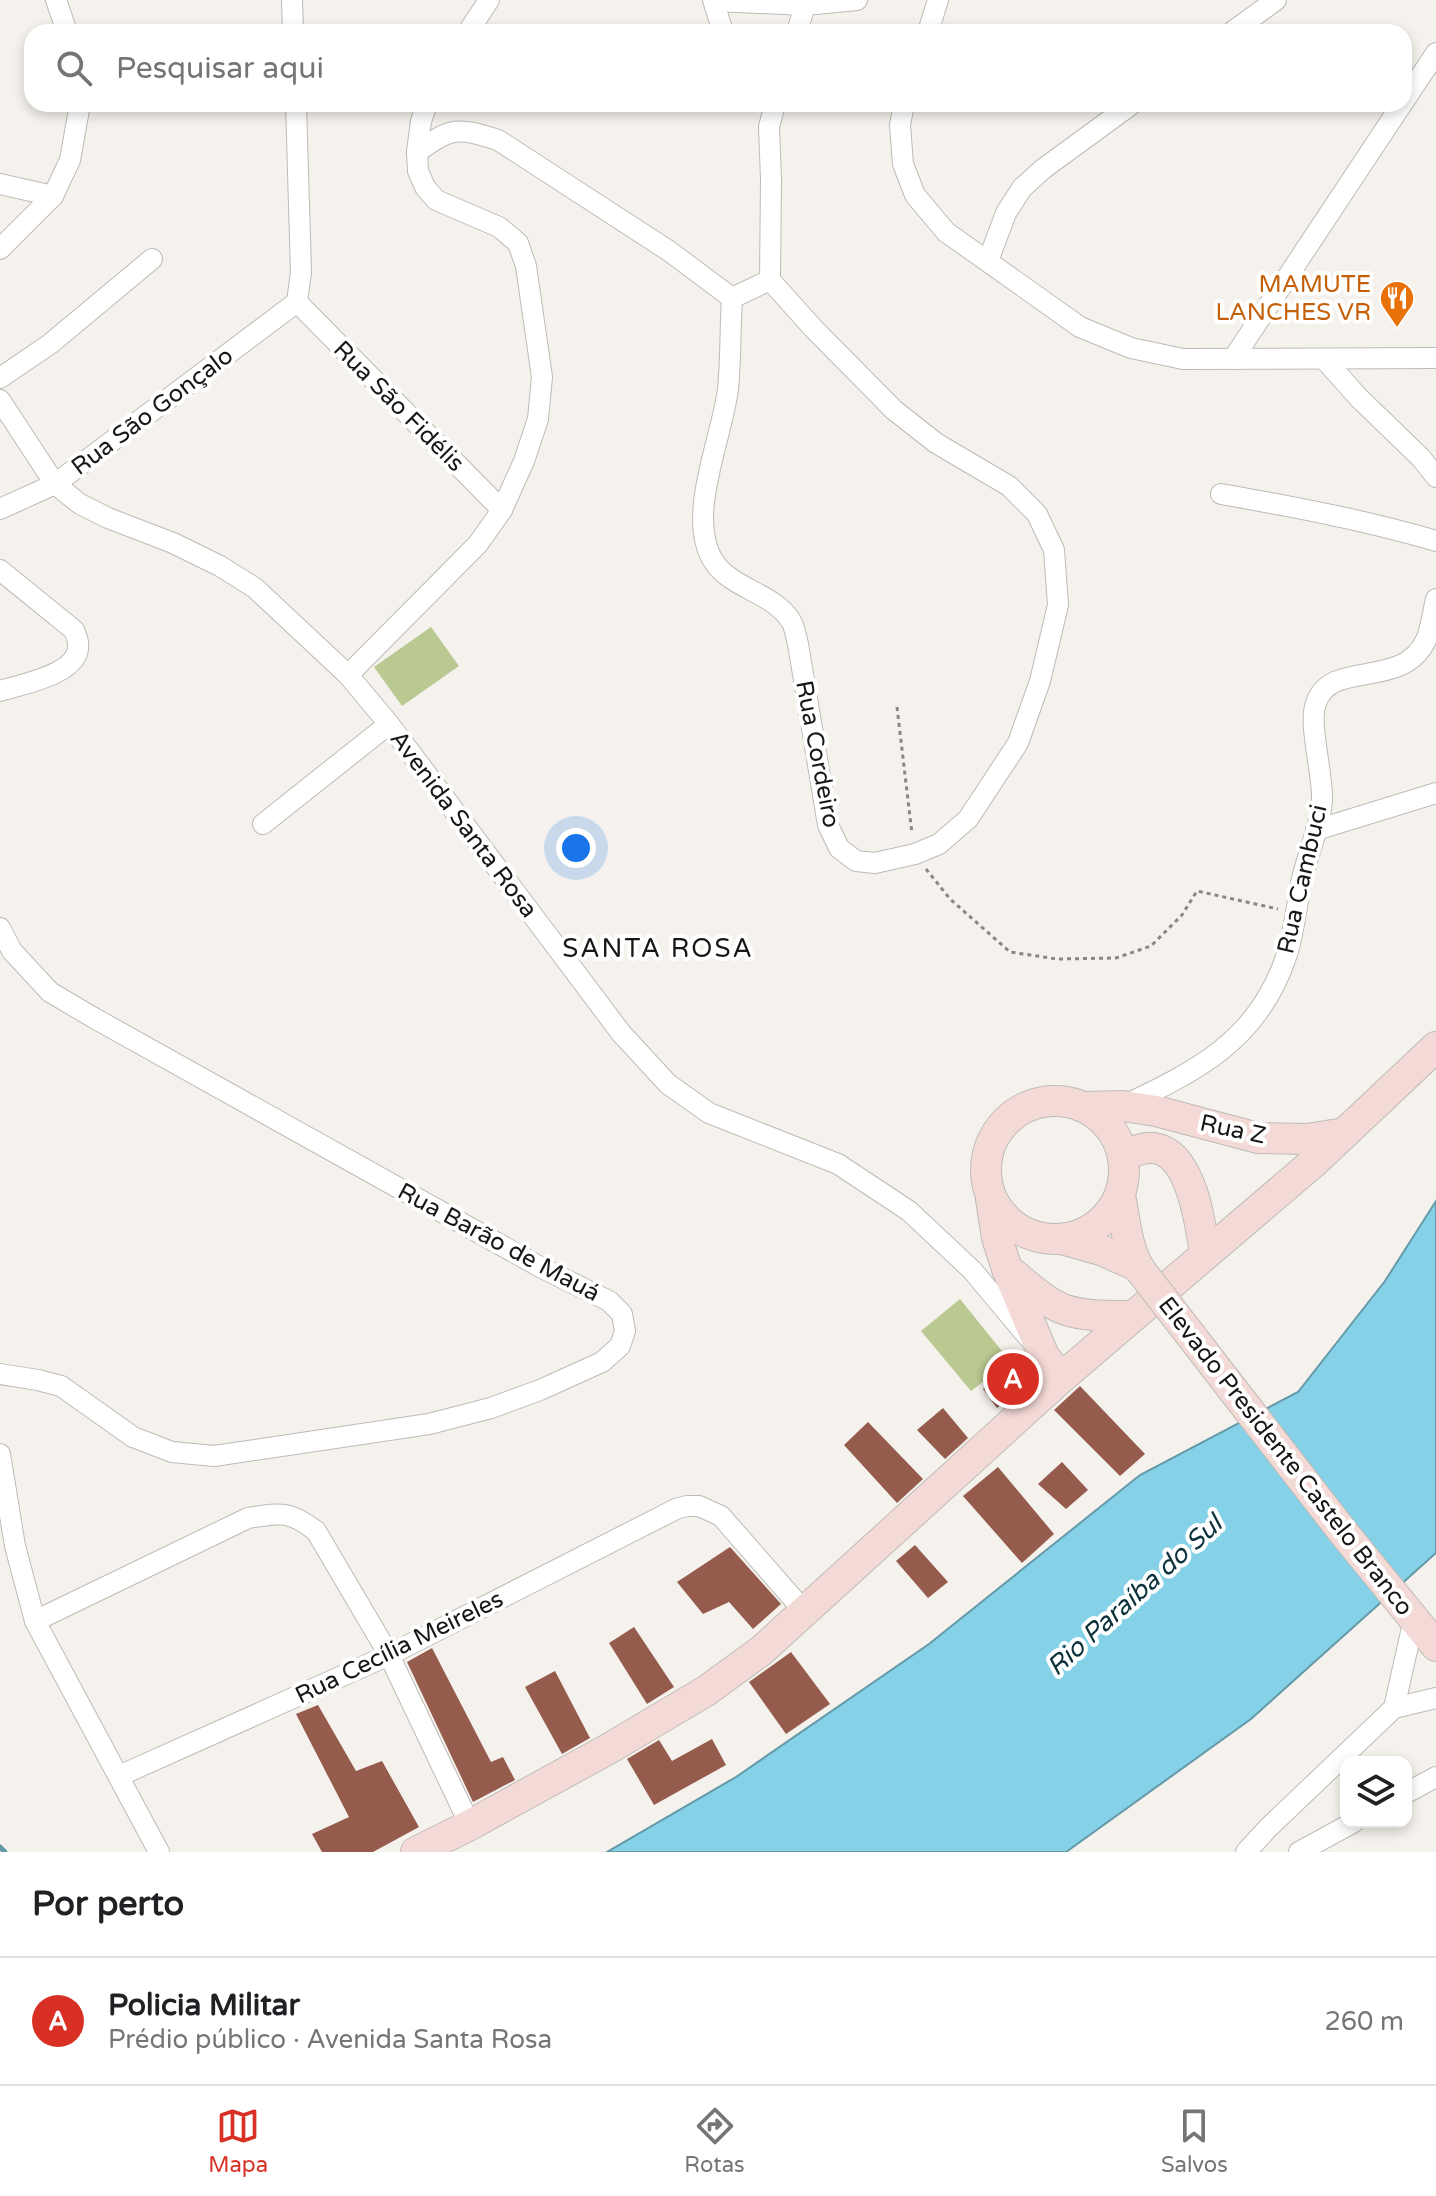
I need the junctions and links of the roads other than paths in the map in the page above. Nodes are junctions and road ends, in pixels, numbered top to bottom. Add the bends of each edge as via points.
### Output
1 (56, 0) edge
2 (292, 0) edge
3 (489, 0) edge
4 (857, 0) edge
5 (938, 0) edge
6 (1276, 0) edge
7 (713, 1) edge
8 (805, 5) junction
9 (64, 24) edge
10 (293, 24) edge
11 (473, 24) edge
12 (720, 24) edge
13 (799, 24) edge
14 (930, 24) edge
15 (1243, 24) edge
16 (1436, 53) edge
17 (1412, 89) edge
18 (79, 112) edge
19 (296, 112) edge
20 (424, 112) edge
21 (761, 112) edge
22 (773, 112) edge
23 (902, 112) edge
24 (1121, 112) edge
25 (1396, 112) edge
26 (769, 127) junction
27 (417, 152) junction
28 (0, 184) edge
29 (53, 196) junction
30 (0, 249) edge
31 (152, 259) dead end
32 (988, 261) junction
33 (770, 280) junction
34 (732, 298) junction
35 (297, 302) junction
36 (1436, 358) edge
37 (1233, 359) junction
38 (1325, 360) junction
39 (0, 378) edge
40 (0, 400) edge
41 (1436, 477) edge
42 (55, 484) junction
43 (1221, 494) dead end
44 (0, 509) edge
45 (502, 510) junction
46 (1436, 541) edge
47 (0, 570) edge
48 (1436, 599) edge
49 (348, 675) junction
50 (0, 691) edge
51 (389, 724) junction
52 (1436, 793) edge
53 (263, 824) dead end
54 (1316, 830) junction
55 (0, 928) edge
56 (1436, 1047) edge
57 (1123, 1106) junction
58 (1083, 1107) junction
59 (1345, 1133) junction
60 (1258, 1138) junction
61 (1123, 1155) junction
62 (1286, 1186) junction
63 (990, 1195) junction
64 (1120, 1195) junction
65 (1062, 1239) junction
66 (1205, 1255) junction
67 (1139, 1268) junction
68 (1007, 1269) junction
69 (1133, 1316) junction
70 (1052, 1367) junction
71 (0, 1374) edge
72 (0, 1454) edge
73 (804, 1611) junction
74 (1414, 1619) junction
75 (35, 1621) junction
76 (1436, 1646) edge
77 (389, 1655) junction
78 (1436, 1698) edge
79 (1394, 1708) junction
80 (119, 1776) junction
81 (1436, 1777) edge
82 (1412, 1790) edge
83 (470, 1825) junction
84 (1268, 1828) junction
85 (1343, 1828) edge
86 (159, 1852) edge
87 (416, 1852) edge
88 (1246, 1852) edge
89 (1264, 1852) edge
90 (1299, 1852) edge

1 - 9 street
2 - 10 street
3 - 11 street
4 - 8 street
5 - 14 street
6 - 15 street
7 - 8 street
7 - 12 street
8 - 13 street
16 - 17 street
18 - 29 street via 70,160
19 - 35 street via 301,272
20 - 27 street
21 - 26 street
22 - 26 street
23 - 32 street via 903,164 915,195 946,232
24 - 32 street via 1022,188
25 - 37 street
26 - 33 street
27 - 34 street via 453,130 498,140
27 - 45 street via 421,179 436,200 499,227 518,243 526,266 542,377 538,419
28 - 29 street
29 - 30 street
31 - 39 street via 50,344
32 - 37 street via 1080,327 1131,348 1183,359
33 - 34 street
33 - 34 street, Rua Cordeiro via 894,410 936,443 1009,486 1037,514 1054,550 1058,605 1018,743 968,819 939,844 915,854 875,863 856,861 839,848 828,825 792,622 733,580 715,563 705,542 702,519 728,389
35 - 42 street, Rua São Gonçalo
35 - 45 street, Rua São Fidélis
36 - 38 street
37 - 38 street
38 - 41 street
40 - 42 street
42 - 44 street, Rua São Gonçalo
42 - 49 street, Avenida Santa Rosa via 80,504 173,543 255,588
43 - 46 street via 1334,514
45 - 49 street via 478,544
47 - 50 street via 74,630 78,643 69,666 58,673
48 - 54 street, Rua Cambuci via 1425,641 1409,662 1385,672 1343,678 1326,686 1316,702 1313,720 1322,801
49 - 51 street, Avenida Santa Rosa
51 - 53 street
51 - 70 street, Avenida Santa Rosa via 621,1033 668,1084 709,1113 838,1164 909,1211 972,1270
52 - 54 street
54 - 57 street, Rua Cambuci via 1286,959 1264,1006 1232,1043 1180,1079
55 - 71 street, Rua Barão de Mauá via 12,951 50,992 609,1301 622,1314 625,1331 620,1346 602,1362 491,1408 429,1424 214,1456 172,1452 133,1437 61,1386
56 - 59 main road
57 - 58 main road, Rua Z
57 - 60 main road, Rua Z
58 - 61 main road via 1109,1126
58 - 63 main road via 1060,1101 1016,1112 988,1149
59 - 60 main road, Rua Z
59 - 62 main road
60 - 62 main road via 1281,1160
61 - 64 main road
61 - 66 main road via 1156,1148 1181,1170 1193,1194
62 - 66 main road
63 - 65 main road via 1019,1229 1039,1238
63 - 68 main road
64 - 65 main road via 1097,1225
64 - 67 main road
65 - 67 main road
66 - 69 main road
67 - 74 main road, Elevado Presidente Castelo Branco, bridge
68 - 69 main road via 1064,1309
68 - 70 main road
69 - 70 main road
70 - 73 main road
72 - 75 street via 15,1546
73 - 77 street, Rua Cecília Meireles via 721,1516 687,1506
73 - 83 main road via 706,1691
74 - 76 main road, Elevado Presidente Castelo Branco
74 - 79 street
75 - 77 street via 248,1518 277,1513 300,1518 316,1531
75 - 80 street
77 - 80 street, Rua Cecília Meireles
77 - 83 street
78 - 79 street
79 - 84 street
80 - 86 street
81 - 82 street
83 - 87 main road
84 - 88 street
84 - 89 street
85 - 90 street

